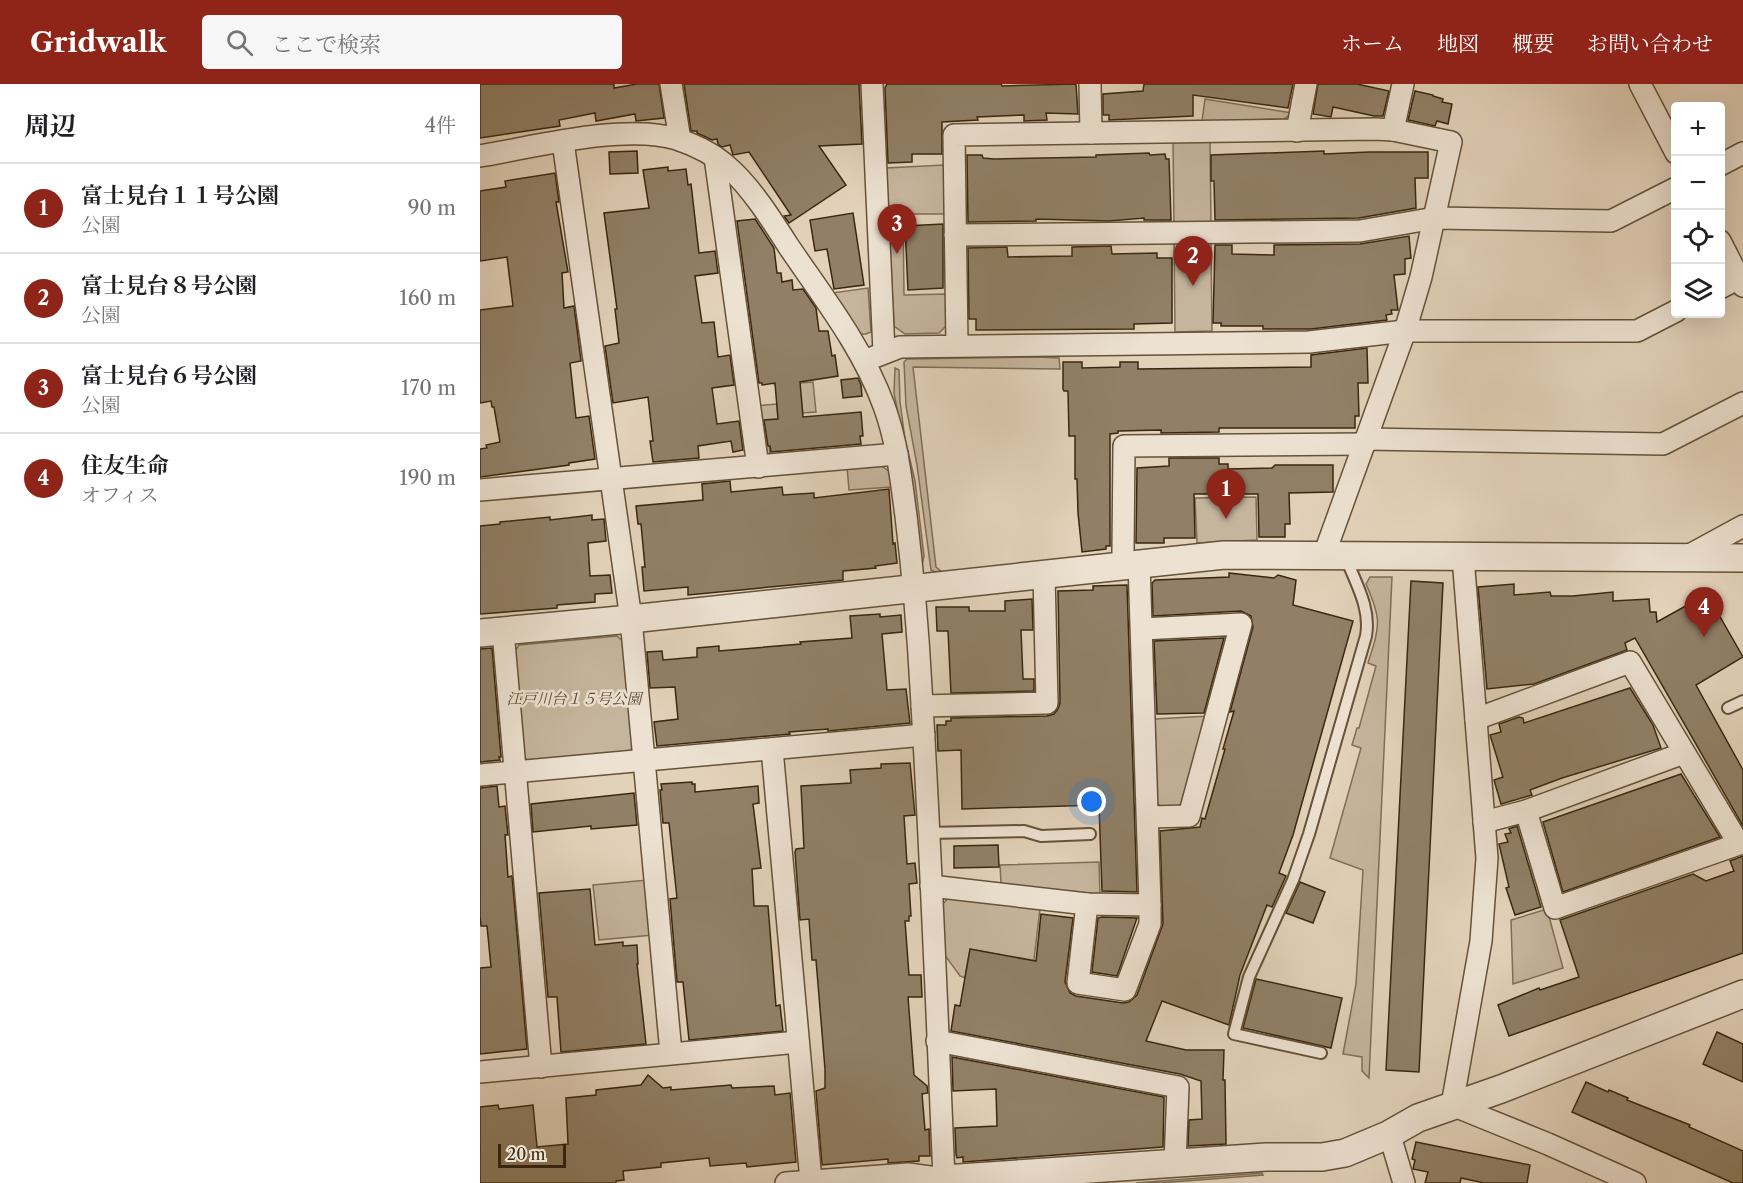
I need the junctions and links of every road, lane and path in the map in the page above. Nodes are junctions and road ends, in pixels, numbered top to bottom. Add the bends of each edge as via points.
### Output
1 (671, 84) edge
2 (872, 84) edge
3 (1090, 84) edge
4 (1306, 84) edge
5 (1403, 84) edge
6 (1641, 84) edge
7 (1393, 130) junction
8 (1297, 131) junction
9 (1091, 133) junction
10 (680, 140) junction
11 (563, 142) junction
12 (1671, 143) edge
13 (1743, 153) edge
14 (480, 156) edge
15 (715, 157) junction
16 (1725, 162) edge
17 (1671, 191) edge
18 (1435, 218) junction
19 (955, 235) junction
20 (1725, 254) edge
21 (1736, 282) edge
22 (1671, 314) edge
23 (1405, 331) junction
24 (957, 345) junction
25 (874, 357) junction
26 (1743, 403) edge
27 (1366, 441) junction
28 (897, 454) junction
29 (758, 467) junction
30 (611, 480) junction
31 (480, 490) edge
32 (1743, 525) edge
33 (1334, 556) junction
34 (1463, 557) junction
35 (1686, 557) junction
36 (1743, 558) edge
37 (1132, 564) junction
38 (1044, 574) junction
39 (915, 589) junction
40 (631, 619) junction
41 (1142, 629) junction
42 (491, 632) edge
43 (1743, 701) edge
44 (922, 706) junction
45 (1728, 708) dead end
46 (1476, 719) junction
47 (924, 735) junction
48 (772, 749) junction
49 (1684, 753) junction
50 (644, 759) junction
51 (516, 772) junction
52 (480, 775) edge
53 (1526, 810) junction
54 (1148, 817) junction
55 (1484, 822) junction
56 (928, 833) junction
57 (1090, 834) dead end
58 (931, 886) junction
59 (1087, 904) junction
60 (1150, 905) junction
61 (1743, 994) edge
62 (937, 1041) junction
63 (798, 1042) junction
64 (671, 1053) junction
65 (1321, 1053) dead end
66 (541, 1067) junction
67 (480, 1072) edge
68 (1452, 1105) junction
69 (1388, 1135) junction
70 (1175, 1163) junction
71 (811, 1181) junction
72 (834, 1181) edge
73 (945, 1181) edge
74 (786, 1183) edge
75 (1404, 1183) edge
76 (1635, 1183) edge

1 - 10 street
2 - 25 street
3 - 9 street
4 - 8 street
5 - 7 street
6 - 12 street
7 - 8 street
7 - 18 street via 1451,142
8 - 9 street
9 - 19 street via 954,135
10 - 11 street via 647,133
10 - 15 street
11 - 14 street
11 - 30 street
13 - 16 street
15 - 25 street via 757,201
15 - 29 street
17 - 18 street via 1611,221
18 - 19 street via 1360,231
18 - 23 street
19 - 24 street
20 - 21 street
22 - 23 street via 1637,331
23 - 24 street via 1309,342
23 - 27 street
24 - 25 street via 900,347
25 - 28 street
26 - 27 street via 1663,444
27 - 33 street
27 - 37 street via 1124,446 1123,552
28 - 29 street
28 - 39 street
29 - 30 street
30 - 31 street
30 - 40 street
32 - 35 street
33 - 34 street
33 - 37 street via 1224,555
33 - 65 lane via 1366,608 1366,636 1309,834 1293,880 1249,977 1234,1034
34 - 35 street
34 - 46 street
35 - 36 street
37 - 38 street
37 - 41 street
38 - 39 street
38 - 44 street via 1047,702
39 - 40 street
39 - 44 street
40 - 42 street
40 - 50 street
41 - 54 street
41 - 54 street via 1241,624 1189,816
42 - 51 street
43 - 45 lane
44 - 47 street
46 - 49 street via 1630,662
46 - 55 street
47 - 48 street
47 - 56 street
48 - 50 street
48 - 63 street
49 - 53 street
49 - 53 street via 1739,844 1555,908
50 - 51 street
50 - 64 street
51 - 52 street
51 - 66 street
53 - 55 street
54 - 60 street
55 - 68 street via 1487,858 1482,932
56 - 57 lane
56 - 58 street
58 - 59 street
58 - 62 street
59 - 60 street
59 - 60 street via 1077,983 1125,990 1150,924
61 - 68 street
62 - 70 street via 1178,1087
62 - 73 street
63 - 64 street
63 - 71 street
64 - 66 street
66 - 67 street
68 - 69 street
68 - 76 street
69 - 70 street via 1335,1155
69 - 75 street
70 - 73 street
71 - 72 street
71 - 74 street
72 - 73 street via 908,1174

